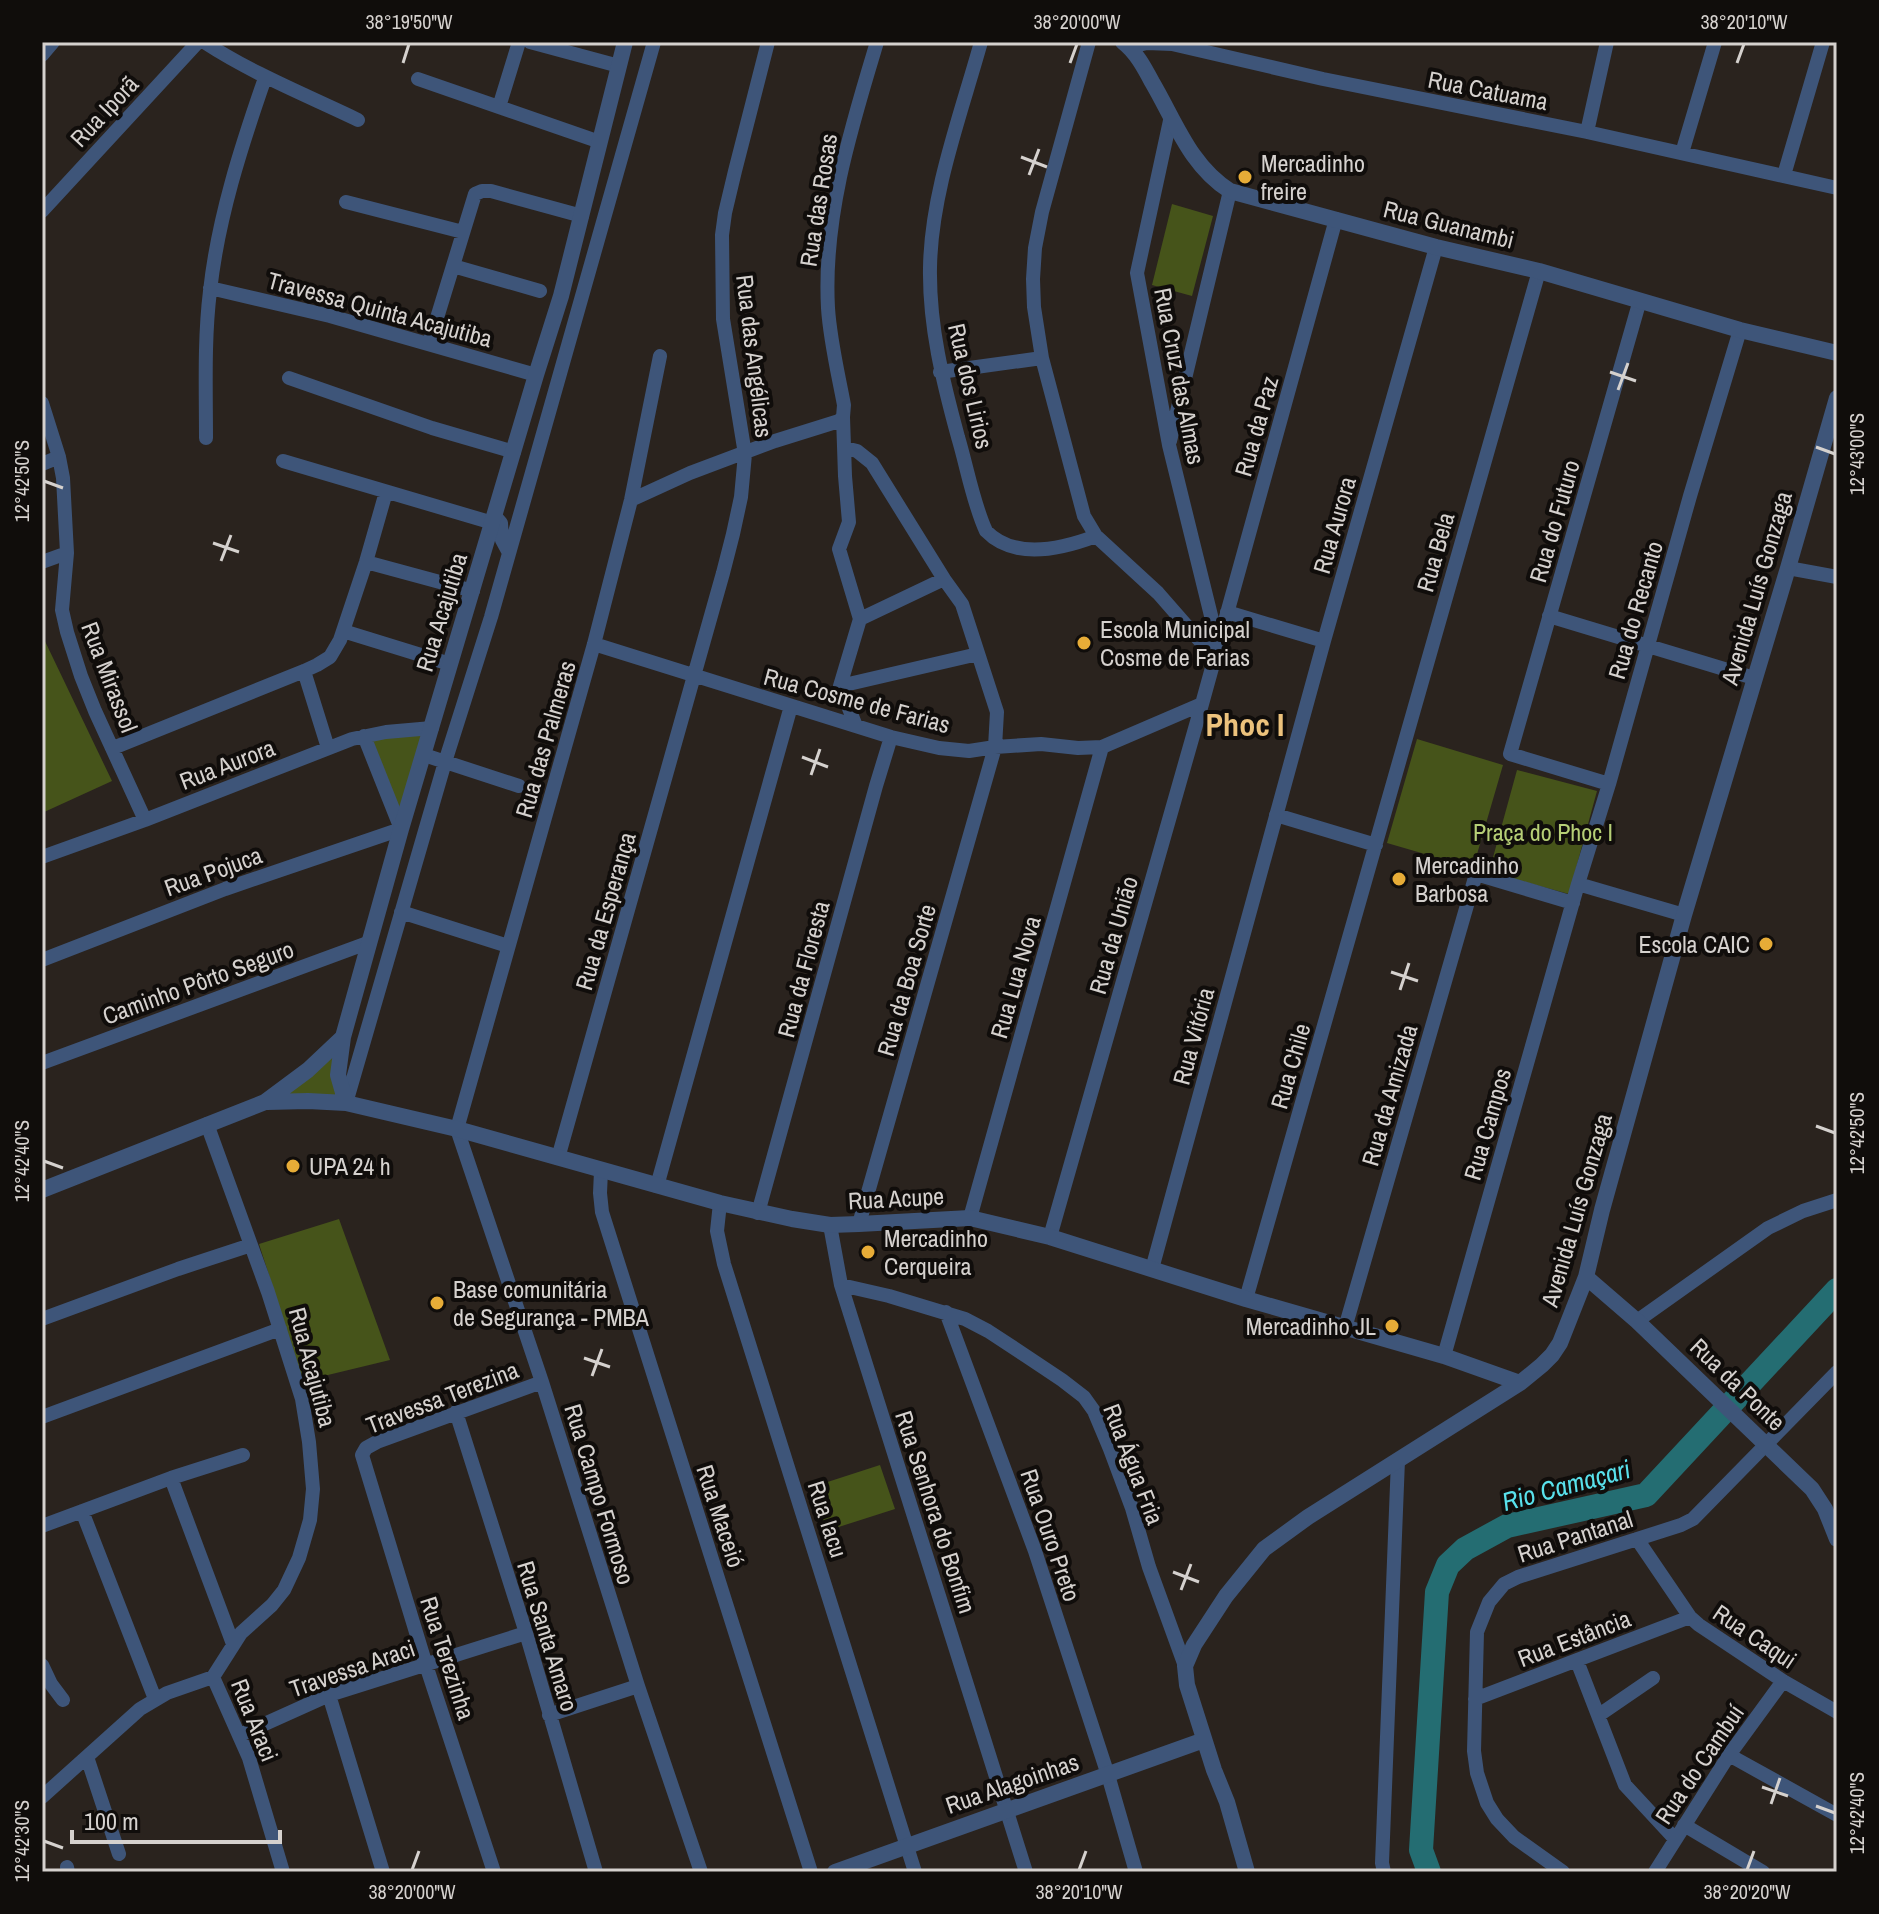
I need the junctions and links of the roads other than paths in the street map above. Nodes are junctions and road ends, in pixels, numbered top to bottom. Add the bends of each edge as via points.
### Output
1 (53, 42) edge
2 (198, 42) edge
3 (204, 42) edge
4 (519, 42) edge
5 (530, 42) edge
6 (625, 42) edge
7 (654, 42) edge
8 (768, 42) edge
9 (877, 42) edge
10 (981, 42) edge
11 (1089, 42) edge
12 (1607, 42) edge
13 (1715, 42) edge
14 (1823, 42) edge
15 (1126, 44) edge
16 (42, 55) edge
17 (619, 66) junction
18 (265, 78) junction
19 (418, 79) dead end
20 (499, 107) junction
21 (1171, 116) junction
22 (358, 120) dead end
23 (1587, 132) junction
24 (600, 142) junction
25 (1682, 153) junction
26 (1784, 175) junction
27 (1837, 188) edge
28 (1230, 191) junction
29 (346, 202) dead end
30 (42, 211) edge
31 (582, 216) junction
32 (1336, 219) junction
33 (463, 232) junction
34 (575, 245) junction
35 (1436, 247) junction
36 (595, 250) junction
37 (453, 266) junction
38 (1539, 271) junction
39 (564, 287) junction
40 (210, 288) junction
41 (540, 291) dead end
42 (583, 292) junction
43 (1640, 300) junction
44 (1740, 330) junction
45 (429, 344) junction
46 (1837, 353) edge
47 (660, 356) dead end
48 (1042, 358) junction
49 (940, 372) junction
50 (536, 375) junction
51 (289, 378) dead end
52 (1837, 398) edge
53 (42, 403) edge
54 (844, 416) junction
55 (206, 438) dead end
56 (1169, 445) junction
57 (845, 448) junction
58 (514, 452) junction
59 (745, 454) junction
60 (59, 457) junction
61 (283, 461) dead end
62 (42, 464) edge
63 (386, 492) junction
64 (631, 500) junction
65 (494, 520) junction
66 (1096, 536) junction
67 (67, 553) junction
68 (509, 553) junction
69 (42, 562) edge
70 (366, 562) junction
71 (1788, 568) junction
72 (1837, 577) edge
73 (944, 579) junction
74 (473, 591) junction
75 (1227, 612) junction
76 (1549, 616) junction
77 (860, 619) junction
78 (343, 631) junction
79 (1324, 641) junction
80 (594, 644) junction
81 (1648, 645) junction
82 (1216, 650) junction
83 (978, 654) junction
84 (450, 664) junction
85 (304, 671) junction
86 (694, 676) junction
87 (1754, 678) junction
88 (840, 686) junction
89 (1202, 704) junction
90 (791, 706) junction
91 (856, 726) junction
92 (432, 728) junction
93 (364, 736) junction
94 (891, 737) junction
95 (995, 747) junction
96 (1102, 747) junction
97 (113, 748) junction
98 (328, 748) junction
99 (424, 755) junction
100 (445, 762) junction
101 (1609, 784) junction
102 (519, 786) dead end
103 (1276, 815) junction
104 (145, 820) junction
105 (401, 829) junction
106 (1376, 845) junction
107 (42, 857) edge
108 (1578, 884) junction
109 (1573, 903) junction
110 (401, 912) junction
111 (1684, 915) junction
112 (370, 942) junction
113 (508, 946) junction
114 (42, 960) edge
115 (343, 1037) junction
116 (42, 1063) edge
117 (265, 1102) junction
118 (346, 1103) junction
119 (207, 1124) junction
120 (457, 1129) junction
121 (558, 1158) junction
122 (601, 1171) junction
123 (657, 1186) junction
124 (42, 1190) edge
125 (1837, 1200) edge
126 (720, 1203) junction
127 (758, 1213) junction
128 (970, 1218) junction
129 (859, 1224) junction
130 (830, 1225) junction
131 (1050, 1237) junction
132 (251, 1245) junction
133 (1152, 1269) junction
134 (1586, 1277) junction
135 (841, 1285) junction
136 (1246, 1299) junction
137 (946, 1312) junction
138 (42, 1319) edge
139 (1637, 1321) junction
140 (1345, 1328) junction
141 (280, 1329) junction
142 (1444, 1356) junction
143 (1837, 1372) edge
144 (542, 1382) junction
145 (1520, 1383) junction
146 (456, 1412) junction
147 (42, 1417) edge
148 (1768, 1445) junction
149 (243, 1455) dead end
150 (362, 1457) joint
151 (1398, 1460) junction
152 (171, 1478) junction
153 (82, 1511) junction
154 (42, 1526) edge
155 (1637, 1539) junction
156 (1837, 1539) edge
157 (1690, 1617) junction
158 (526, 1633) junction
159 (233, 1644) junction
160 (1577, 1661) junction
161 (42, 1665) edge
162 (426, 1665) junction
163 (1185, 1666) junction
164 (213, 1677) junction
165 (1653, 1678) dead end
166 (1783, 1681) junction
167 (638, 1686) junction
168 (329, 1695) junction
169 (155, 1699) junction
170 (1475, 1699) junction
171 (63, 1700) dead end
172 (1837, 1712) edge
173 (549, 1715) junction
174 (1599, 1715) junction
175 (240, 1735) junction
176 (1204, 1740) junction
177 (1729, 1755) junction
178 (87, 1757) junction
179 (1108, 1775) junction
180 (42, 1797) edge
181 (1008, 1811) junction
182 (1837, 1815) edge
183 (1684, 1825) junction
184 (1675, 1839) junction
185 (908, 1845) junction
186 (119, 1854) dead end
187 (283, 1872) edge
188 (383, 1872) edge
189 (494, 1872) edge
190 (596, 1872) edge
191 (701, 1872) edge
192 (811, 1872) edge
193 (835, 1872) edge
194 (915, 1872) edge
195 (1026, 1872) edge
196 (1136, 1872) edge
197 (1247, 1872) edge
198 (1384, 1872) edge
199 (1563, 1872) edge
200 (1655, 1872) edge
201 (1763, 1872) edge

1 - 16 street
2 - 30 street, Rua Iporã
3 - 18 street
4 - 20 street
5 - 17 street
6 - 17 street, Rua Acajutiba
7 - 36 street
8 - 59 street, Rua das Angélicas via 722,235 723,319
9 - 54 street, Rua das Rosas via 854,118 830,237 829,324
10 - 49 street, Rua dos Lirios via 939,193 932,239 931,304
11 - 48 street via 1035,248 1034,307
12 - 23 street
13 - 25 street
14 - 26 street
15 - 21 street, Rua Guanambi
15 - 23 street, Rua Catuama via 1172,44
17 - 24 street, Rua Acajutiba
18 - 22 street
18 - 40 street via 242,144
19 - 20 street
20 - 24 street
21 - 28 street, Rua Guanambi via 1194,160
21 - 56 street, Rua Cruz das Almas via 1137,273
23 - 25 street, Rua Catuama
24 - 31 street, Rua Acajutiba
25 - 26 street, Rua Catuama
26 - 27 street, Rua Catuama
28 - 32 street, Rua Guanambi
28 - 56 street
29 - 33 street
31 - 33 street via 482,191 475,194
31 - 34 street, Rua Acajutiba
32 - 35 street, Rua Guanambi
32 - 75 street, Rua da Paz
33 - 37 street
34 - 36 street
34 - 39 street, Rua Acajutiba
35 - 38 street, Rua Guanambi
35 - 79 street, Rua Aurora
36 - 42 street
37 - 41 street
37 - 45 street
38 - 43 street, Rua Guanambi
38 - 106 street, Rua Bela
39 - 42 street
39 - 50 street, Rua Acajutiba
40 - 45 street, Travessa Quinta Acajutiba
40 - 55 street
42 - 68 street
43 - 44 street, Rua Guanambi
43 - 76 street, Rua do Futuro
44 - 46 street, Rua Guanambi
44 - 81 street, Rua do Recanto
45 - 50 street, Travessa Quinta Acajutiba
47 - 64 street, Rua das Palmeras
48 - 49 street
48 - 66 street via 1084,516
49 - 66 street, Rua dos Lirios via 986,531 999,543 1030,549 1072,545
50 - 58 street, Rua Acajutiba
51 - 58 street
52 - 71 street, Avenida Luís Gonzaga
53 - 60 street, Rua Mirassol
54 - 57 street, Rua das Rosas
54 - 59 street
56 - 82 street, Rua Cruz das Almas
57 - 73 street, Rua da Boa Sorte via 872,463
57 - 77 street, Rua das Rosas via 849,522 839,549
58 - 65 street, Rua Acajutiba
59 - 64 street
59 - 86 street, Rua das Angélicas via 733,534
60 - 62 street
60 - 67 street, Rua Mirassol
61 - 63 street
63 - 65 street
63 - 70 street
64 - 80 street, Rua das Palmeras
65 - 68 street via 501,523
65 - 74 street, Rua Acajutiba
66 - 82 street
67 - 69 street
67 - 97 street, Rua Mirassol via 62,610 67,632
68 - 100 street
70 - 74 street
70 - 78 street
71 - 72 street
71 - 87 street, Avenida Luís Gonzaga
73 - 77 street
73 - 83 street, Rua da Boa Sorte via 962,604
74 - 84 street, Rua Acajutiba
75 - 79 street
75 - 82 street, Rua da Paz
76 - 81 street
76 - 101 street, Rua do Futuro via 1510,754
77 - 88 street
78 - 84 street
78 - 85 street via 330,657
79 - 103 street, Rua Aurora
80 - 86 street, Rua Cosme de Farias
80 - 113 street, Rua das Palmeras
81 - 87 street
81 - 101 street, Rua do Recanto
82 - 89 street, Rua da União
83 - 88 street
83 - 95 street, Rua da Boa Sorte via 997,712
84 - 92 street, Rua Acajutiba
85 - 97 street
85 - 98 street
86 - 90 street, Rua Cosme de Farias
86 - 121 street, Rua da Esperança
87 - 111 street, Avenida Luís Gonzaga
88 - 91 street
89 - 96 street, Rua Cosme de Farias
89 - 131 street, Rua da União
90 - 91 street, Rua Cosme de Farias
90 - 123 street
91 - 94 street, Rua Cosme de Farias
92 - 93 street, Rua Aurora
92 - 99 street, Rua Acajutiba
93 - 98 street, Rua Aurora
93 - 105 street
94 - 95 street, Rua Cosme de Farias via 958,750
94 - 127 street, Rua da Floresta
95 - 96 street, Rua Cosme de Farias
95 - 129 street, Rua da Boa Sorte
96 - 128 street, Rua Lua Nova
97 - 104 street, Rua Mirassol
98 - 104 street, Rua Aurora
99 - 100 street
99 - 105 street, Rua Acajutiba
100 - 102 street
100 - 110 street
101 - 108 street, Rua do Recanto
103 - 106 street
103 - 133 street, Rua Vitória
104 - 107 street, Rua Aurora
105 - 112 street, Rua Acajutiba
105 - 114 street, Rua Pojuca
106 - 136 street, Rua Chile
108 - 109 street, Rua do Recanto
108 - 111 street
109 - 140 street, Rua da Amizada via 1476,874
109 - 142 street, Rua Campos
110 - 113 street
110 - 118 street
111 - 134 street, Avenida Luís Gonzaga
112 - 115 street, Rua Acajutiba
112 - 116 street, Caminho Pôrto Seguro
113 - 120 street, Rua das Palmeras
115 - 117 street
115 - 118 street, Rua Acajutiba via 338,1075
117 - 118 street, Rua Acupe
117 - 119 street
118 - 120 street, Rua Acupe
119 - 124 street
119 - 132 street, Rua Acajutiba
120 - 121 street, Rua Acupe
120 - 144 street, Rua Campo Formoso
121 - 122 street, Rua Acupe
122 - 123 street, Rua Acupe
122 - 192 street, Rua Maceió via 602,1212
123 - 126 street, Rua Acupe
125 - 139 street via 1768,1228
126 - 127 street, Rua Acupe
126 - 185 street, Rua Iacu via 718,1244
127 - 130 street, Rua Acupe
128 - 129 street, Rua Acupe
128 - 131 street, Rua Acupe
129 - 130 street, Rua Acupe
130 - 135 street, Rua Senhora do Bonfim
131 - 133 street, Rua Acupe
132 - 138 street
132 - 141 street, Rua Acajutiba
133 - 136 street, Rua Acupe
134 - 139 street, Rua da Ponte
134 - 145 street, Avenida Luís Gonzaga via 1560,1343
135 - 137 street, Rua Água Fria
135 - 181 street, Rua Senhora do Bonfim
136 - 140 street, Rua Acupe
137 - 163 street, Rua Água Fria via 988,1331 1062,1380 1094,1411
137 - 179 street, Rua Ouro Preto via 1035,1551
139 - 148 street, Rua da Ponte
140 - 142 street, Rua Acupe
141 - 147 street
141 - 159 street, Rua Acajutiba via 306,1419 313,1503 299,1558 284,1590
142 - 145 street, Rua Acupe
143 - 148 street, Rua Pantanal
144 - 146 street, Travessa Terezina
144 - 167 street, Rua Campo Formoso
145 - 151 street, Avenida Luís Gonzaga
146 - 150 street, Travessa Terezina via 377,1442
146 - 158 street, Rua Santa Amaro
148 - 155 street, Rua Pantanal via 1693,1519
148 - 156 street, Rua da Ponte via 1812,1489
149 - 152 street
150 - 162 street, Rua Terezinha
151 - 163 street, Avenida Luís Gonzaga via 1264,1549 1226,1596
151 - 198 street
152 - 153 street
152 - 159 street
153 - 154 street
153 - 169 street
155 - 157 street, Rua Caqui
155 - 170 street, Rua Pantanal via 1504,1584 1489,1602 1477,1632
157 - 160 street, Rua Estância
157 - 166 street, Rua Caqui
158 - 162 street, Travessa Araci
158 - 173 street, Rua Santa Amaro
159 - 164 street, Rua Acajutiba
160 - 170 street, Rua Estância
160 - 174 street
161 - 171 street
162 - 168 street, Travessa Araci
162 - 189 street, Rua Terezinha
163 - 176 street
164 - 169 street
164 - 175 street, Rua Araci
165 - 174 street
166 - 172 street, Rua Caqui
166 - 177 street, Rua do Cambuí
167 - 173 street
167 - 191 street, Rua Campo Formoso
168 - 175 street, Travessa Araci
168 - 188 street
169 - 178 street
170 - 199 street, Rua Pantanal via 1474,1751 1487,1803 1514,1837
173 - 190 street, Rua Santa Amaro
174 - 184 street via 1625,1785
175 - 187 street, Rua Araci
176 - 179 street, Rua Alagoinhas
176 - 197 street
177 - 182 street
177 - 183 street, Rua do Cambuí
178 - 180 street
178 - 186 street
179 - 181 street, Rua Alagoinhas
179 - 196 street, Rua Ouro Preto
181 - 185 street, Rua Alagoinhas
181 - 195 street, Rua Senhora do Bonfim
183 - 184 street, Rua do Cambuí
183 - 201 street
184 - 200 street, Rua do Cambuí
185 - 193 street, Rua Alagoinhas
185 - 194 street, Rua Iacu

